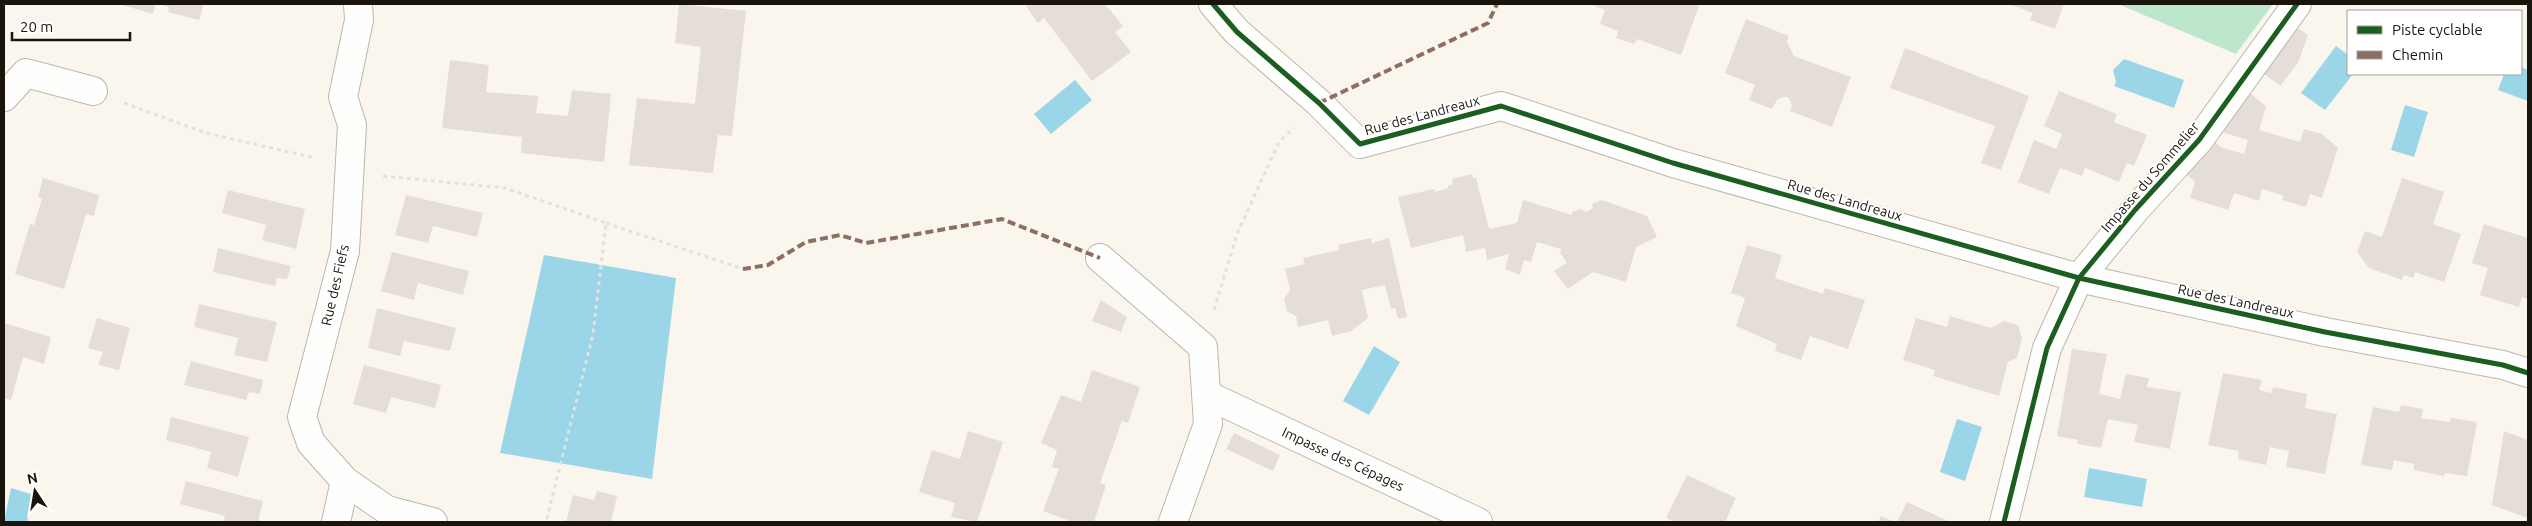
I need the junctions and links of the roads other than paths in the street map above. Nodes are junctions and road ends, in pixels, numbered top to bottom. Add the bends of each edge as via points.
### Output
1 (358, 4) edge
2 (1213, 4) edge
3 (2298, 4) edge
4 (94, 91) road end
5 (4, 97) edge
6 (1100, 258) dead end
7 (2078, 278) junction
8 (2528, 373) edge
9 (1207, 395) junction
10 (345, 481) junction
11 (336, 522) edge
12 (433, 522) edge
13 (1173, 522) edge
14 (1478, 522) edge
15 (2004, 522) edge

1 - 10 street, Rue des Fiefs via 359,20 343,97 352,125 345,252 302,417 311,443
2 - 7 street, Rue des Landreaux via 1237,32 1319,103 1360,144 1501,106 1673,163
3 - 7 street, Impasse du Sommelier via 2199,140
4 - 5 street via 26,73
6 - 9 street via 1203,347
7 - 8 street, Rue des Landreaux via 2325,332 2503,365
7 - 15 street, Impasse du Sommelier via 2047,348
9 - 13 street via 1208,424
9 - 14 street, Impasse des Cépages
10 - 11 street
10 - 12 street, Rue des Fiefs via 387,510

